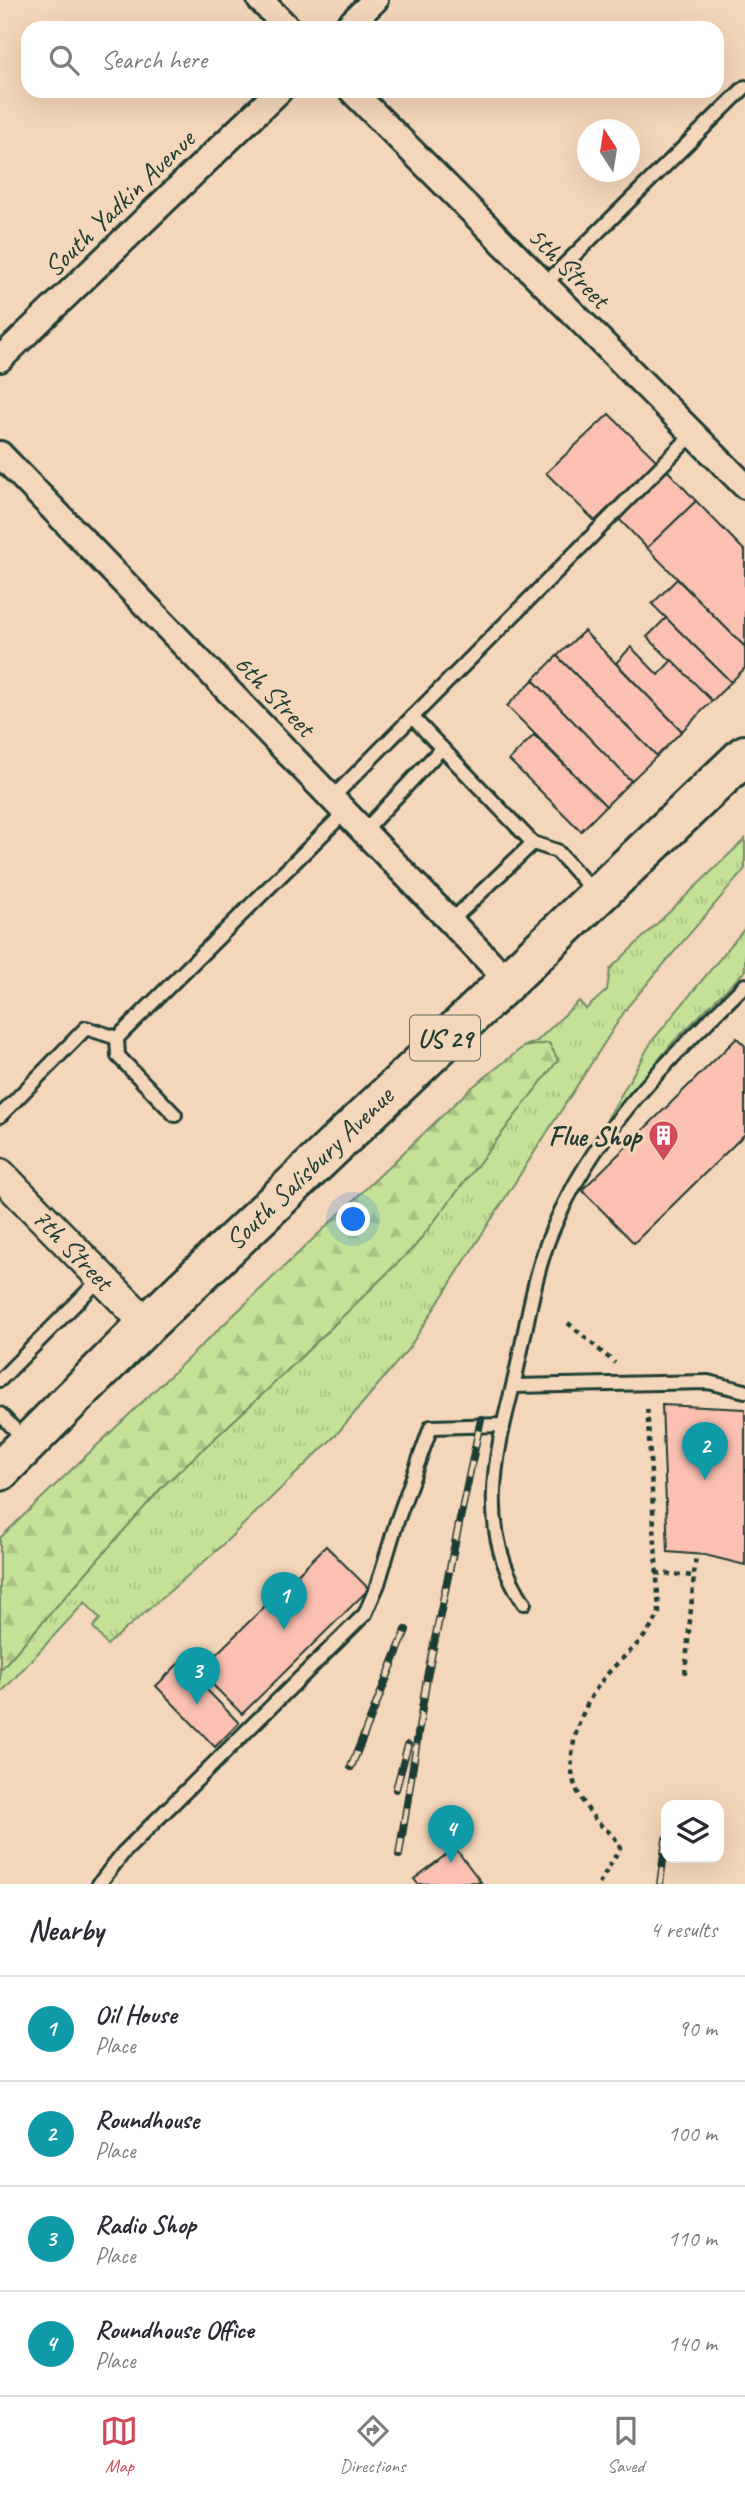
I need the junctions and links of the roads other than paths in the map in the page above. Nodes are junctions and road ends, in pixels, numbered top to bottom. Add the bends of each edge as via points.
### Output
1 (260, 0) edge
2 (375, 0) edge
3 (281, 21) edge
4 (352, 21) edge
5 (745, 87) edge
6 (272, 98) edge
7 (359, 98) edge
8 (545, 284) junction
9 (0, 359) edge
10 (693, 434) junction
11 (0, 454) edge
12 (745, 485) edge
13 (412, 716) junction
14 (442, 748) junction
15 (745, 755) edge
16 (339, 804) junction
17 (364, 831) junction
18 (533, 842) junction
19 (596, 895) junction
20 (451, 921) junction
21 (507, 979) junction
22 (745, 985) edge
23 (117, 1038) junction
24 (175, 1115) dead end
25 (0, 1116) edge
26 (0, 1174) edge
27 (101, 1278) junction
28 (147, 1324) junction
29 (0, 1380) edge
30 (513, 1386) junction
31 (745, 1391) edge
32 (0, 1414) edge
33 (503, 1425) junction
34 (28, 1443) junction
35 (0, 1471) edge
36 (524, 1603) dead end
37 (99, 1884) edge

1 - 3 street
2 - 4 street
5 - 8 lane
6 - 9 street, South Yadkin Avenue
7 - 8 street, 5th Street
8 - 10 street, 5th Street
10 - 12 street, 5th Street
10 - 13 lane
11 - 16 street, 6th Street
13 - 14 lane
13 - 16 lane
14 - 17 lane
14 - 18 lane
15 - 19 main road, South Salisbury Avenue / US 29
16 - 17 street, 6th Street
16 - 23 lane
17 - 20 street, 6th Street
18 - 19 lane via 557,851
18 - 20 lane
19 - 21 main road, South Salisbury Avenue / US 29
20 - 21 street, 6th Street
21 - 28 main road, South Salisbury Avenue / US 29
22 - 30 lane via 643,1086 595,1148 551,1232
23 - 24 lane via 118,1056
23 - 25 lane via 86,1028
26 - 27 street, 7th Street
27 - 28 street, 7th Street
27 - 29 lane
28 - 34 main road, South Salisbury Avenue / US 29
30 - 31 lane via 708,1382
30 - 33 lane
32 - 34 lane
33 - 36 lane via 494,1501 497,1548 507,1578
33 - 37 lane via 431,1427 365,1614 123,1853
34 - 35 main road, South Salisbury Avenue / US 29

